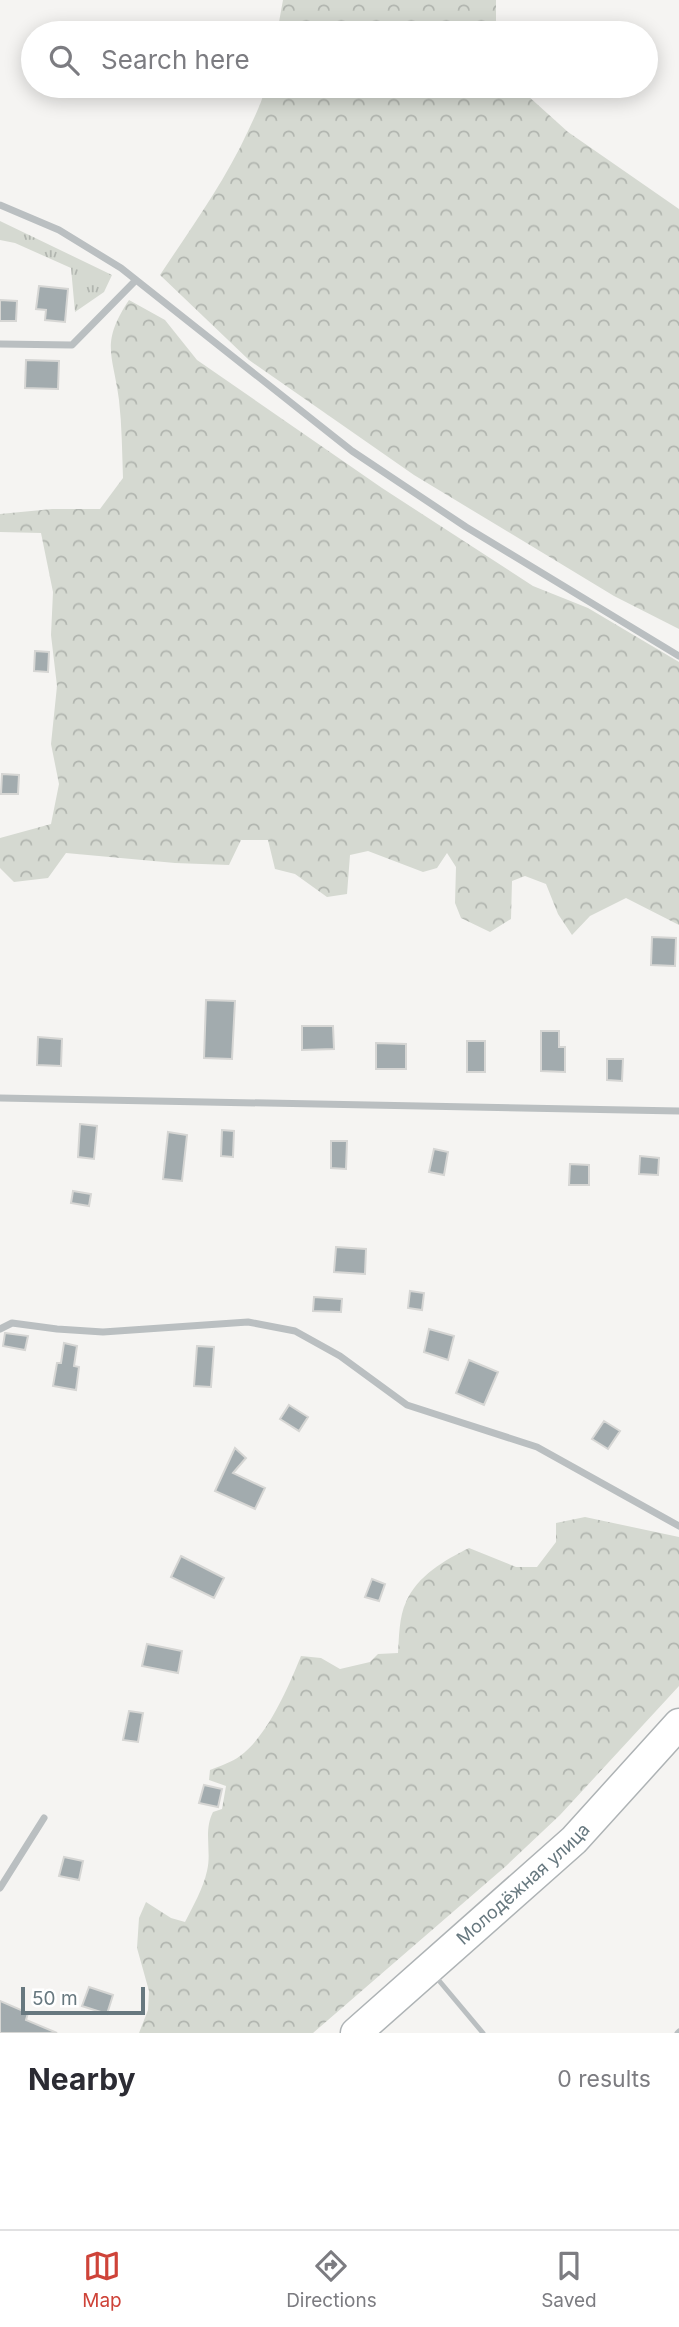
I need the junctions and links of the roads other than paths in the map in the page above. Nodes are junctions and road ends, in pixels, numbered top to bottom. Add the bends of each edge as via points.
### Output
1 (0, 205) edge
2 (136, 280) junction
3 (0, 344) edge
4 (679, 656) edge
5 (0, 1098) edge
6 (679, 1111) edge
7 (0, 1329) edge
8 (679, 1526) edge
9 (679, 1724) edge
10 (44, 1818) dead end
11 (0, 1888) edge
12 (429, 1968) junction
13 (356, 2033) edge
14 (483, 2033) edge

1 - 2 street via 59,230
2 - 3 street via 72,345
2 - 4 street via 352,451 466,527
5 - 6 street
7 - 8 street via 12,1323 103,1332 248,1322 295,1331 340,1356 407,1405 537,1447
9 - 12 main road, Молодёжная улица via 574,1840
10 - 11 street
12 - 13 main road, Молодёжная улица
12 - 14 lane

